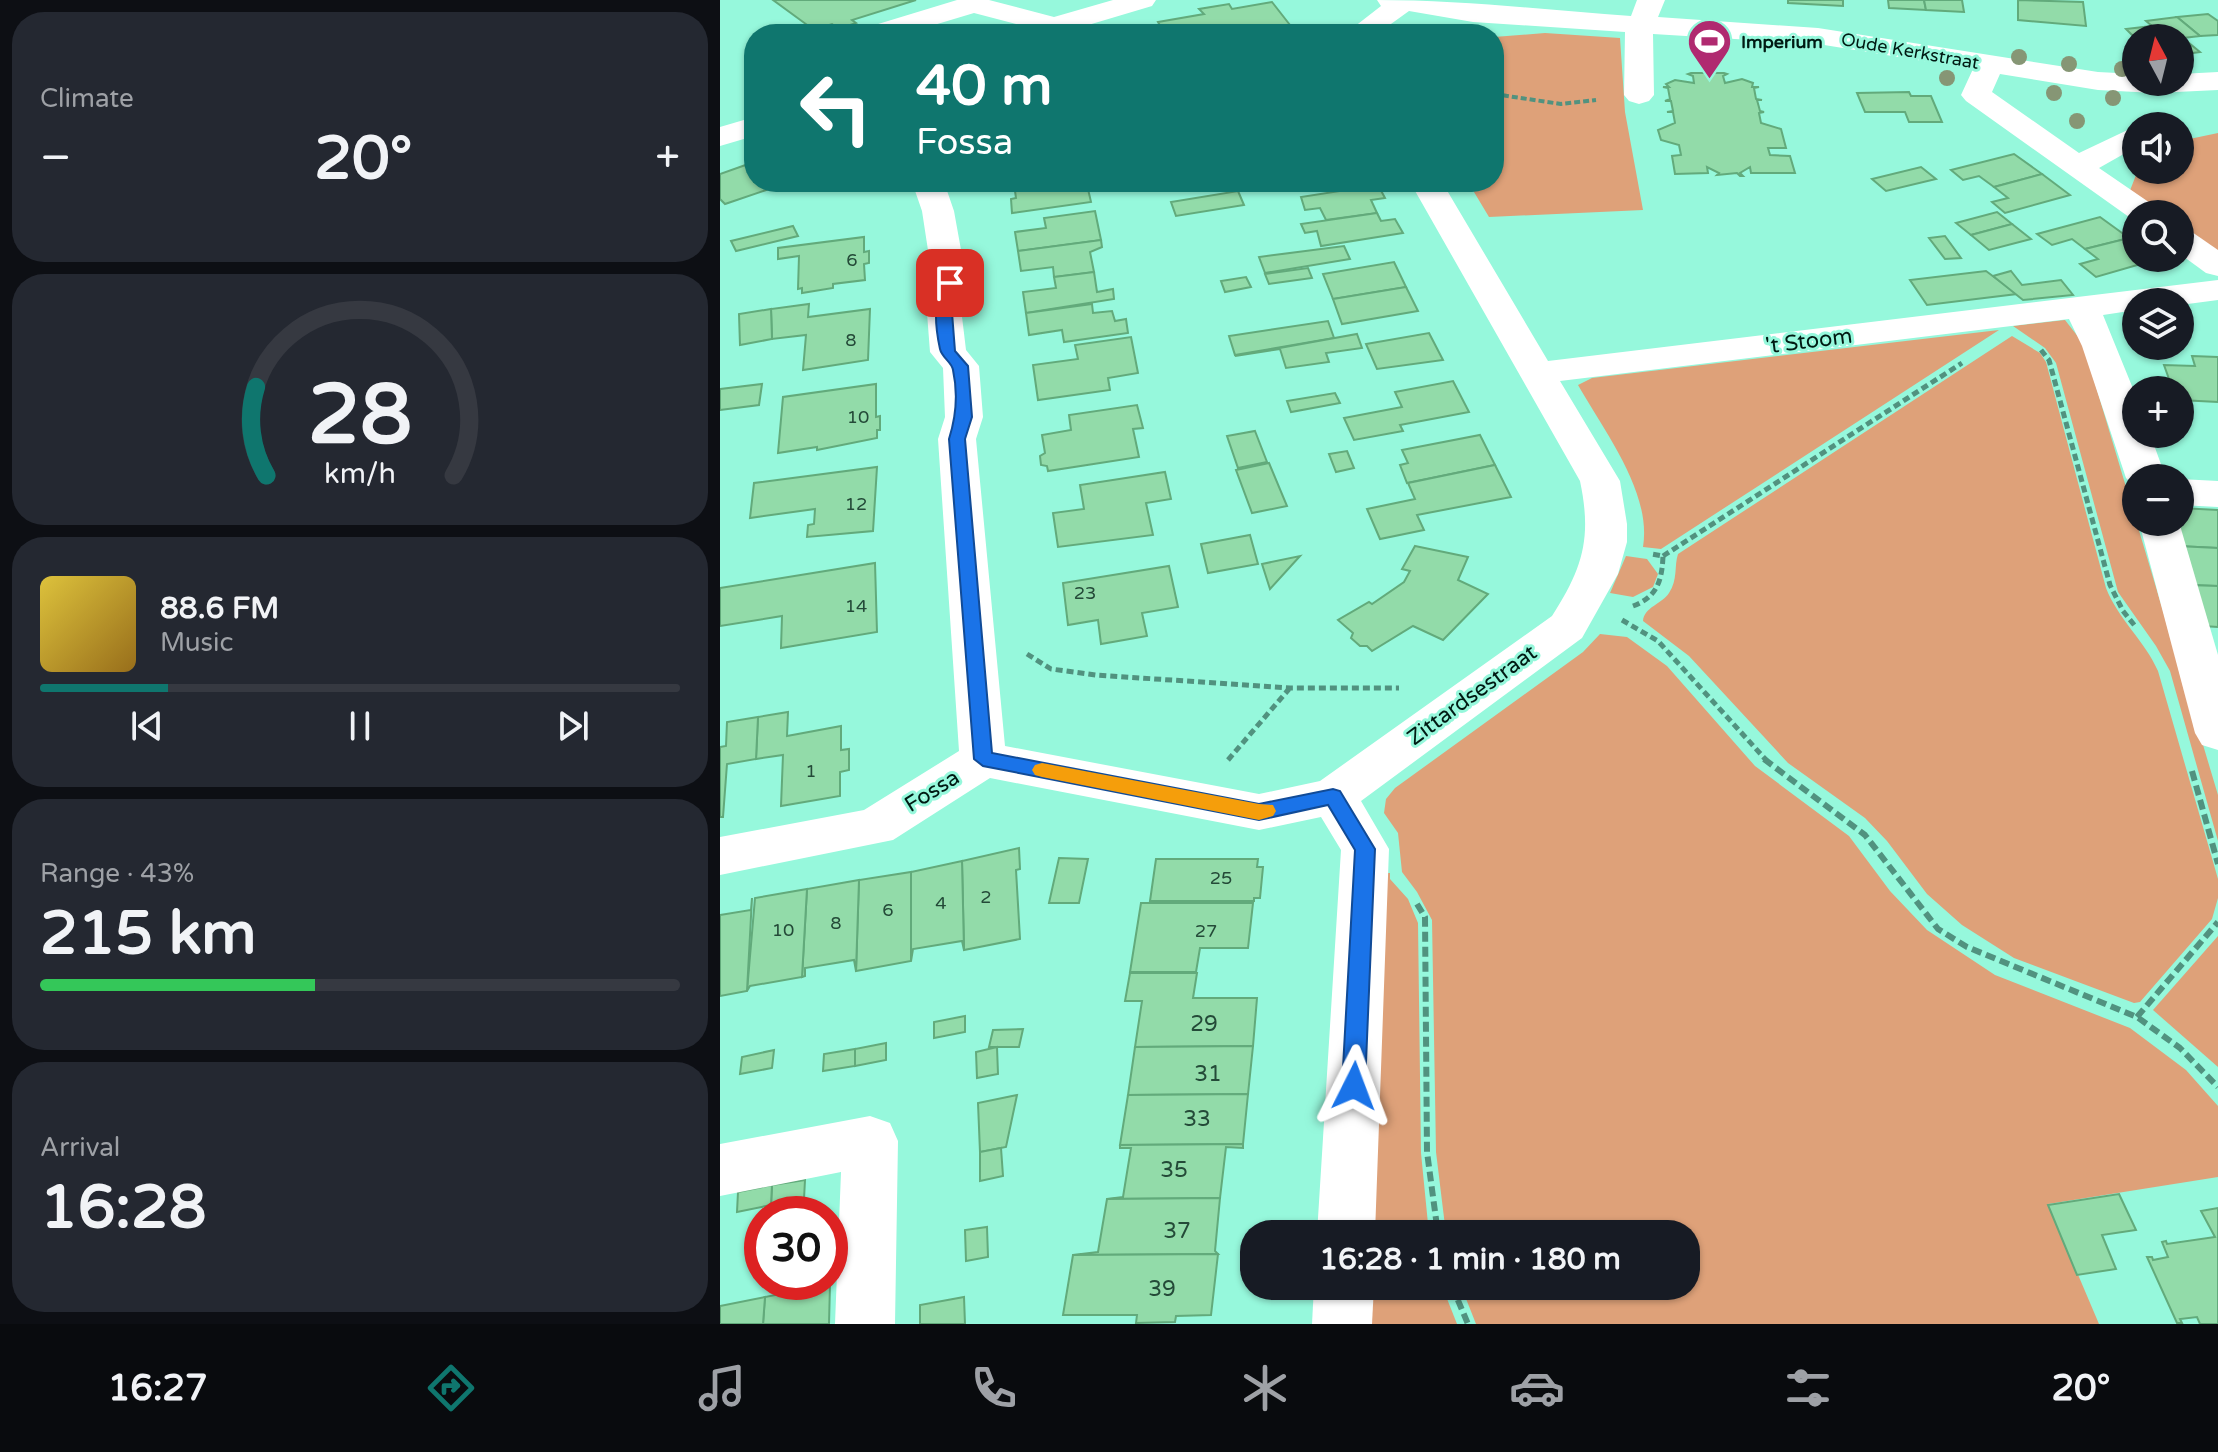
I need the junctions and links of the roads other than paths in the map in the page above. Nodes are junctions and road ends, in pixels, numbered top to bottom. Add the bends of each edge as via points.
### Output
1 (1142, 0) edge
2 (1397, 2) edge
3 (1646, 12) edge
4 (908, 24) edge
5 (1025, 24) edge
6 (1061, 24) edge
7 (1371, 24) edge
8 (1989, 65) junction
9 (2218, 81) edge
10 (2122, 82) edge
11 (2194, 82) edge
12 (1639, 95) road end
13 (744, 129) edge
14 (720, 137) edge
15 (2122, 143) edge
16 (2077, 167) junction
17 (931, 192) edge
18 (1432, 192) edge
19 (2124, 200) edge
20 (2194, 249) edge
21 (2218, 266) edge
22 (2218, 290) edge
23 (2082, 308) junction
24 (1537, 373) junction
25 (2141, 464) edge
26 (2194, 493) edge
27 (2218, 494) edge
28 (2163, 536) edge
29 (2218, 733) edge
30 (983, 759) junction
31 (1333, 796) junction
32 (720, 856) edge
33 (720, 1170) edge
34 (1347, 1220) edge
35 (1343, 1300) edge
36 (865, 1324) edge
37 (1342, 1324) edge

1 - 6 street
2 - 3 street, Oude Kerkstraat via 1473,14
2 - 7 street
3 - 8 street, Oude Kerkstraat
3 - 12 street via 1637,38
4 - 5 street via 973,4
8 - 10 street, Oude Kerkstraat
8 - 16 street via 1976,95
9 - 11 street, Oude Kerkstraat
13 - 14 street
15 - 16 street
16 - 19 street
17 - 30 street via 950,283 943,300 948,352 961,366 964,417 957,439
18 - 24 street, Zittardsestraat
20 - 21 street
22 - 23 street, 't Stoom
23 - 24 street, 't Stoom
23 - 25 street
24 - 31 street, Zittardsestraat via 1600,481 1609,514 1608,548 1581,604 1567,627
26 - 27 street
28 - 29 street
30 - 31 street, Fossa via 1259,812
30 - 32 street, Fossa via 876,827
31 - 34 street via 1365,849
33 - 36 street via 870,1141
35 - 37 street

